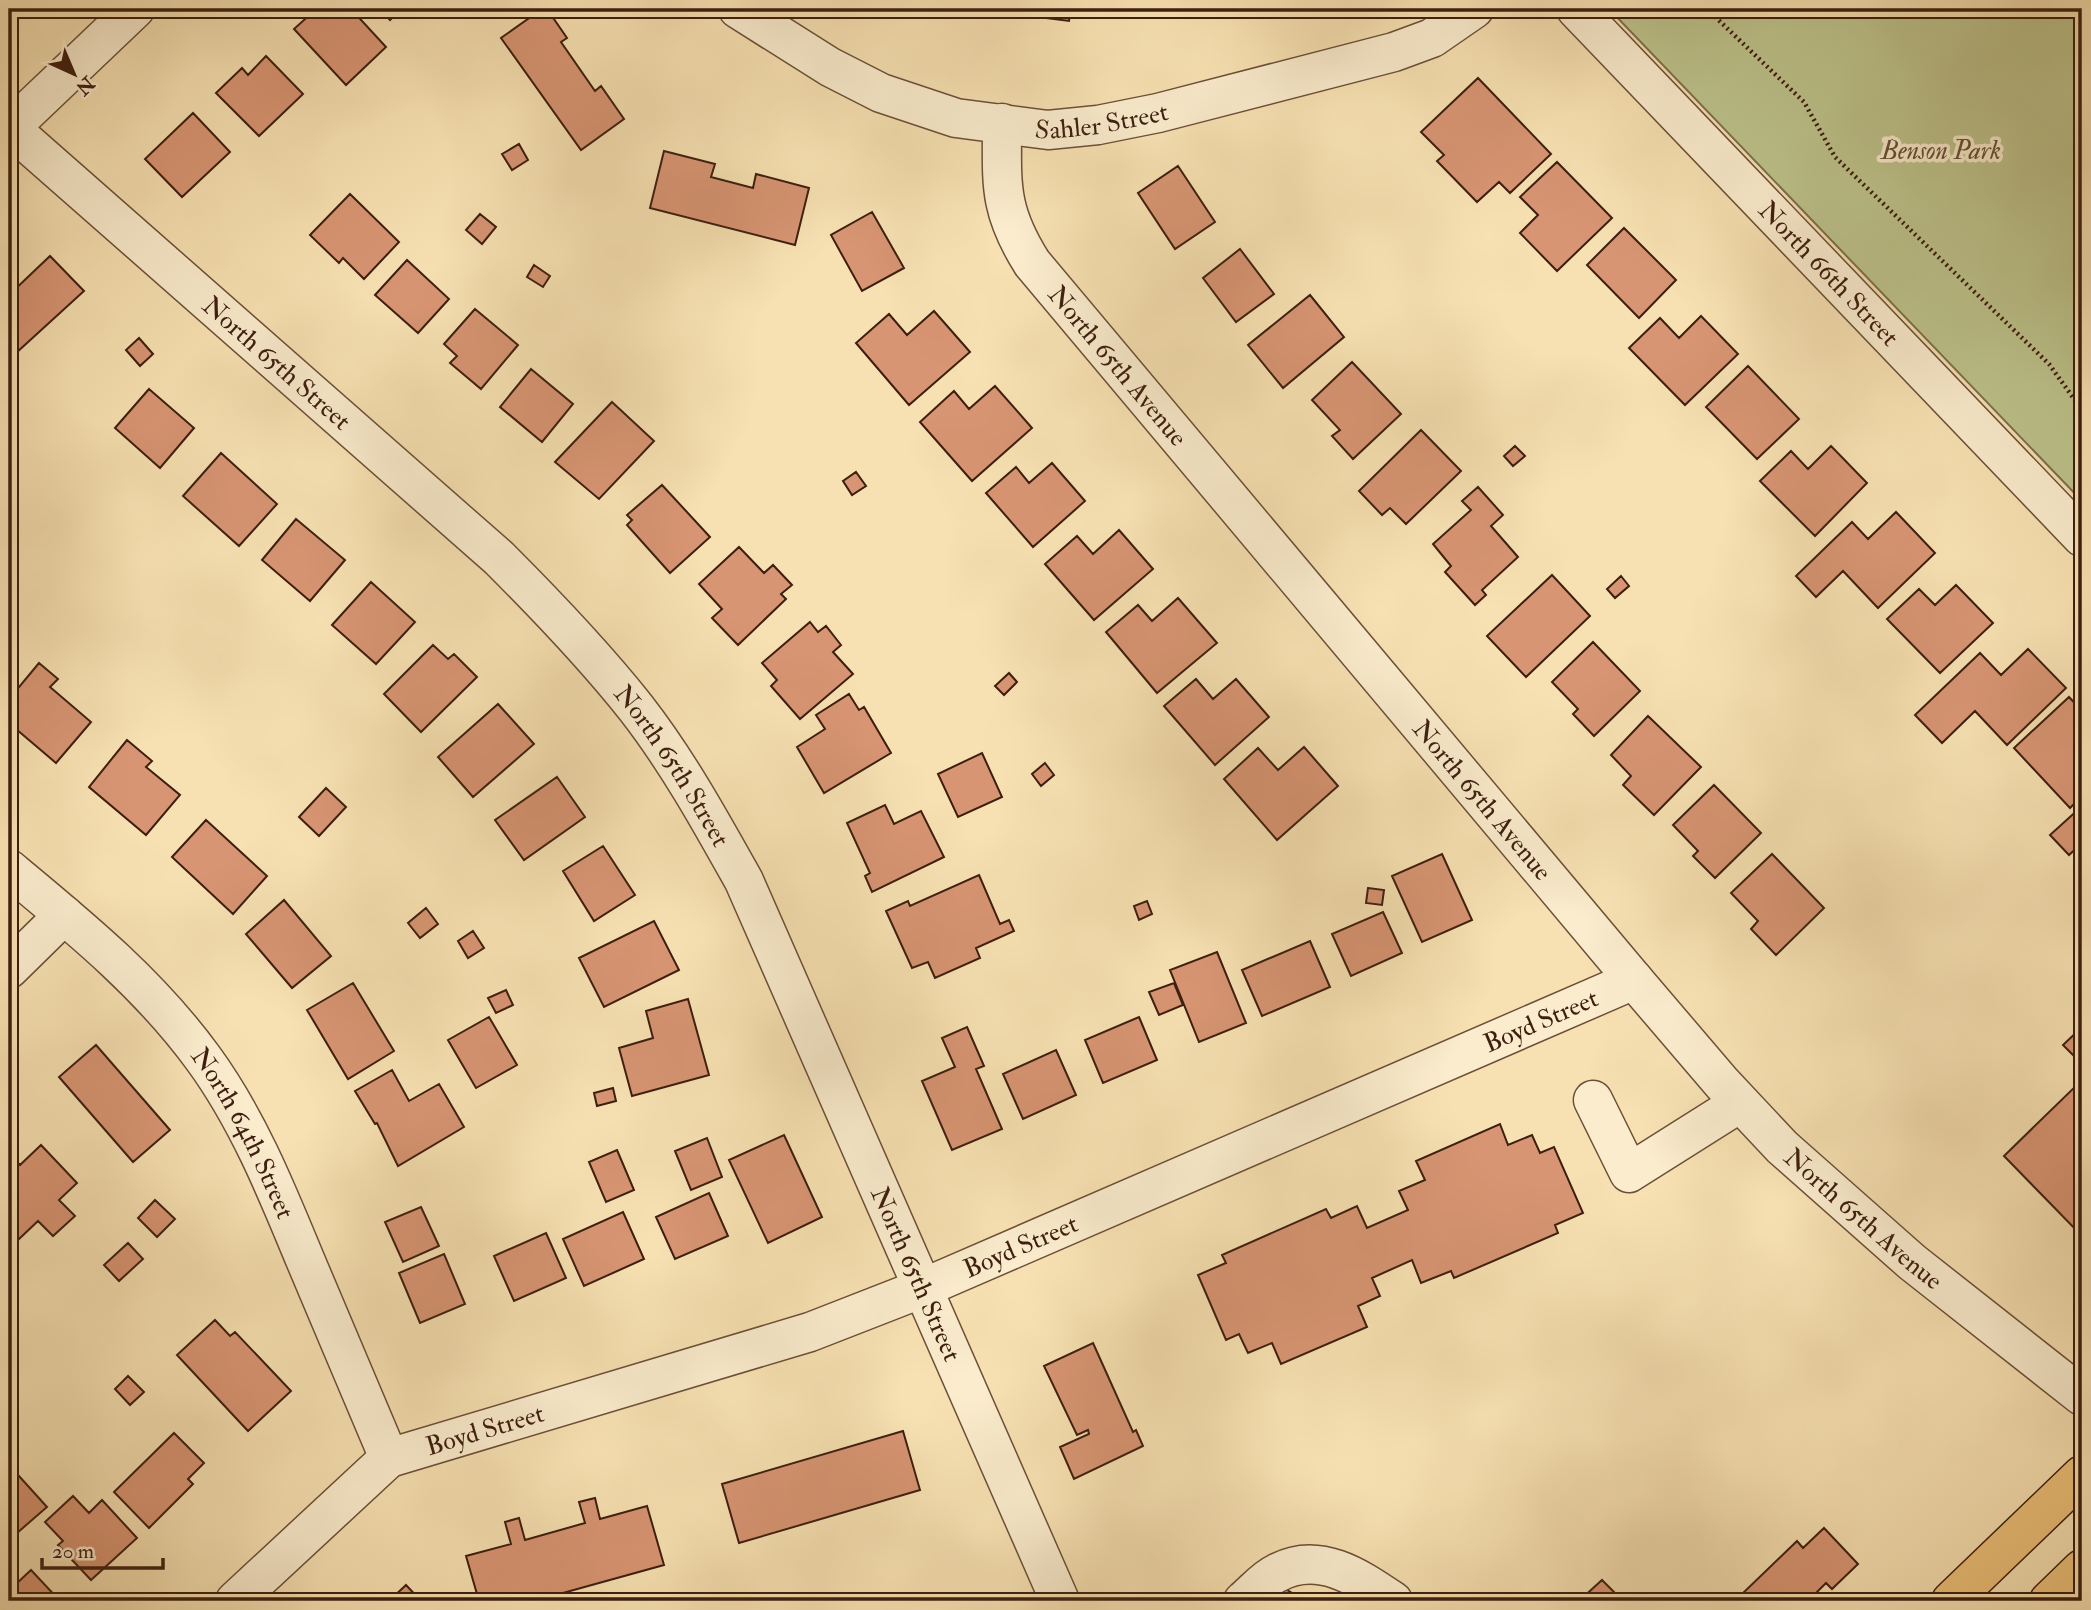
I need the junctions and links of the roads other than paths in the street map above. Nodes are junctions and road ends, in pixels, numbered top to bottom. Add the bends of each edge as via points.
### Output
1 (135, 9) edge
2 (738, 9) edge
3 (1474, 9) edge
4 (1576, 9) edge
5 (1002, 122) junction
6 (9, 128) edge
7 (2082, 537) edge
8 (9, 869) edge
9 (64, 915) junction
10 (9, 969) edge
11 (1633, 980) junction
12 (1593, 1100) dead end
13 (1740, 1103) junction
14 (923, 1288) junction
15 (2082, 1396) edge
16 (389, 1458) junction
17 (2082, 1475) edge
18 (2082, 1569) edge
19 (235, 1601) edge
20 (1060, 1601) edge
21 (1243, 1601) edge
22 (1393, 1601) edge
23 (1951, 1601) edge
24 (2049, 1601) edge

1 - 6 street
2 - 5 street, Sahler Street via 881,93 956,118
3 - 5 street, Sahler Street via 1432,38 1394,52 1158,113 1048,130
4 - 7 street, North 66th Street
5 - 11 street, North 65th Avenue via 1003,199 1015,236 1032,263
6 - 14 street, North 65th Street via 499,558 568,628 637,709 695,793 744,881
8 - 9 street, North 64th Street
9 - 10 street
9 - 16 street, North 64th Street via 154,999 203,1058 233,1104 273,1183
11 - 13 street, North 65th Avenue
11 - 14 street, Boyd Street
12 - 13 street via 1629,1173
13 - 15 street, North 65th Avenue via 1782,1147 1912,1262
14 - 16 street, Boyd Street via 810,1332
14 - 20 street, North 65th Street
16 - 19 street, Boyd Street
17 - 23 main road
18 - 24 main road
21 - 22 street via 1274,1574 1313,1564 1343,1570

